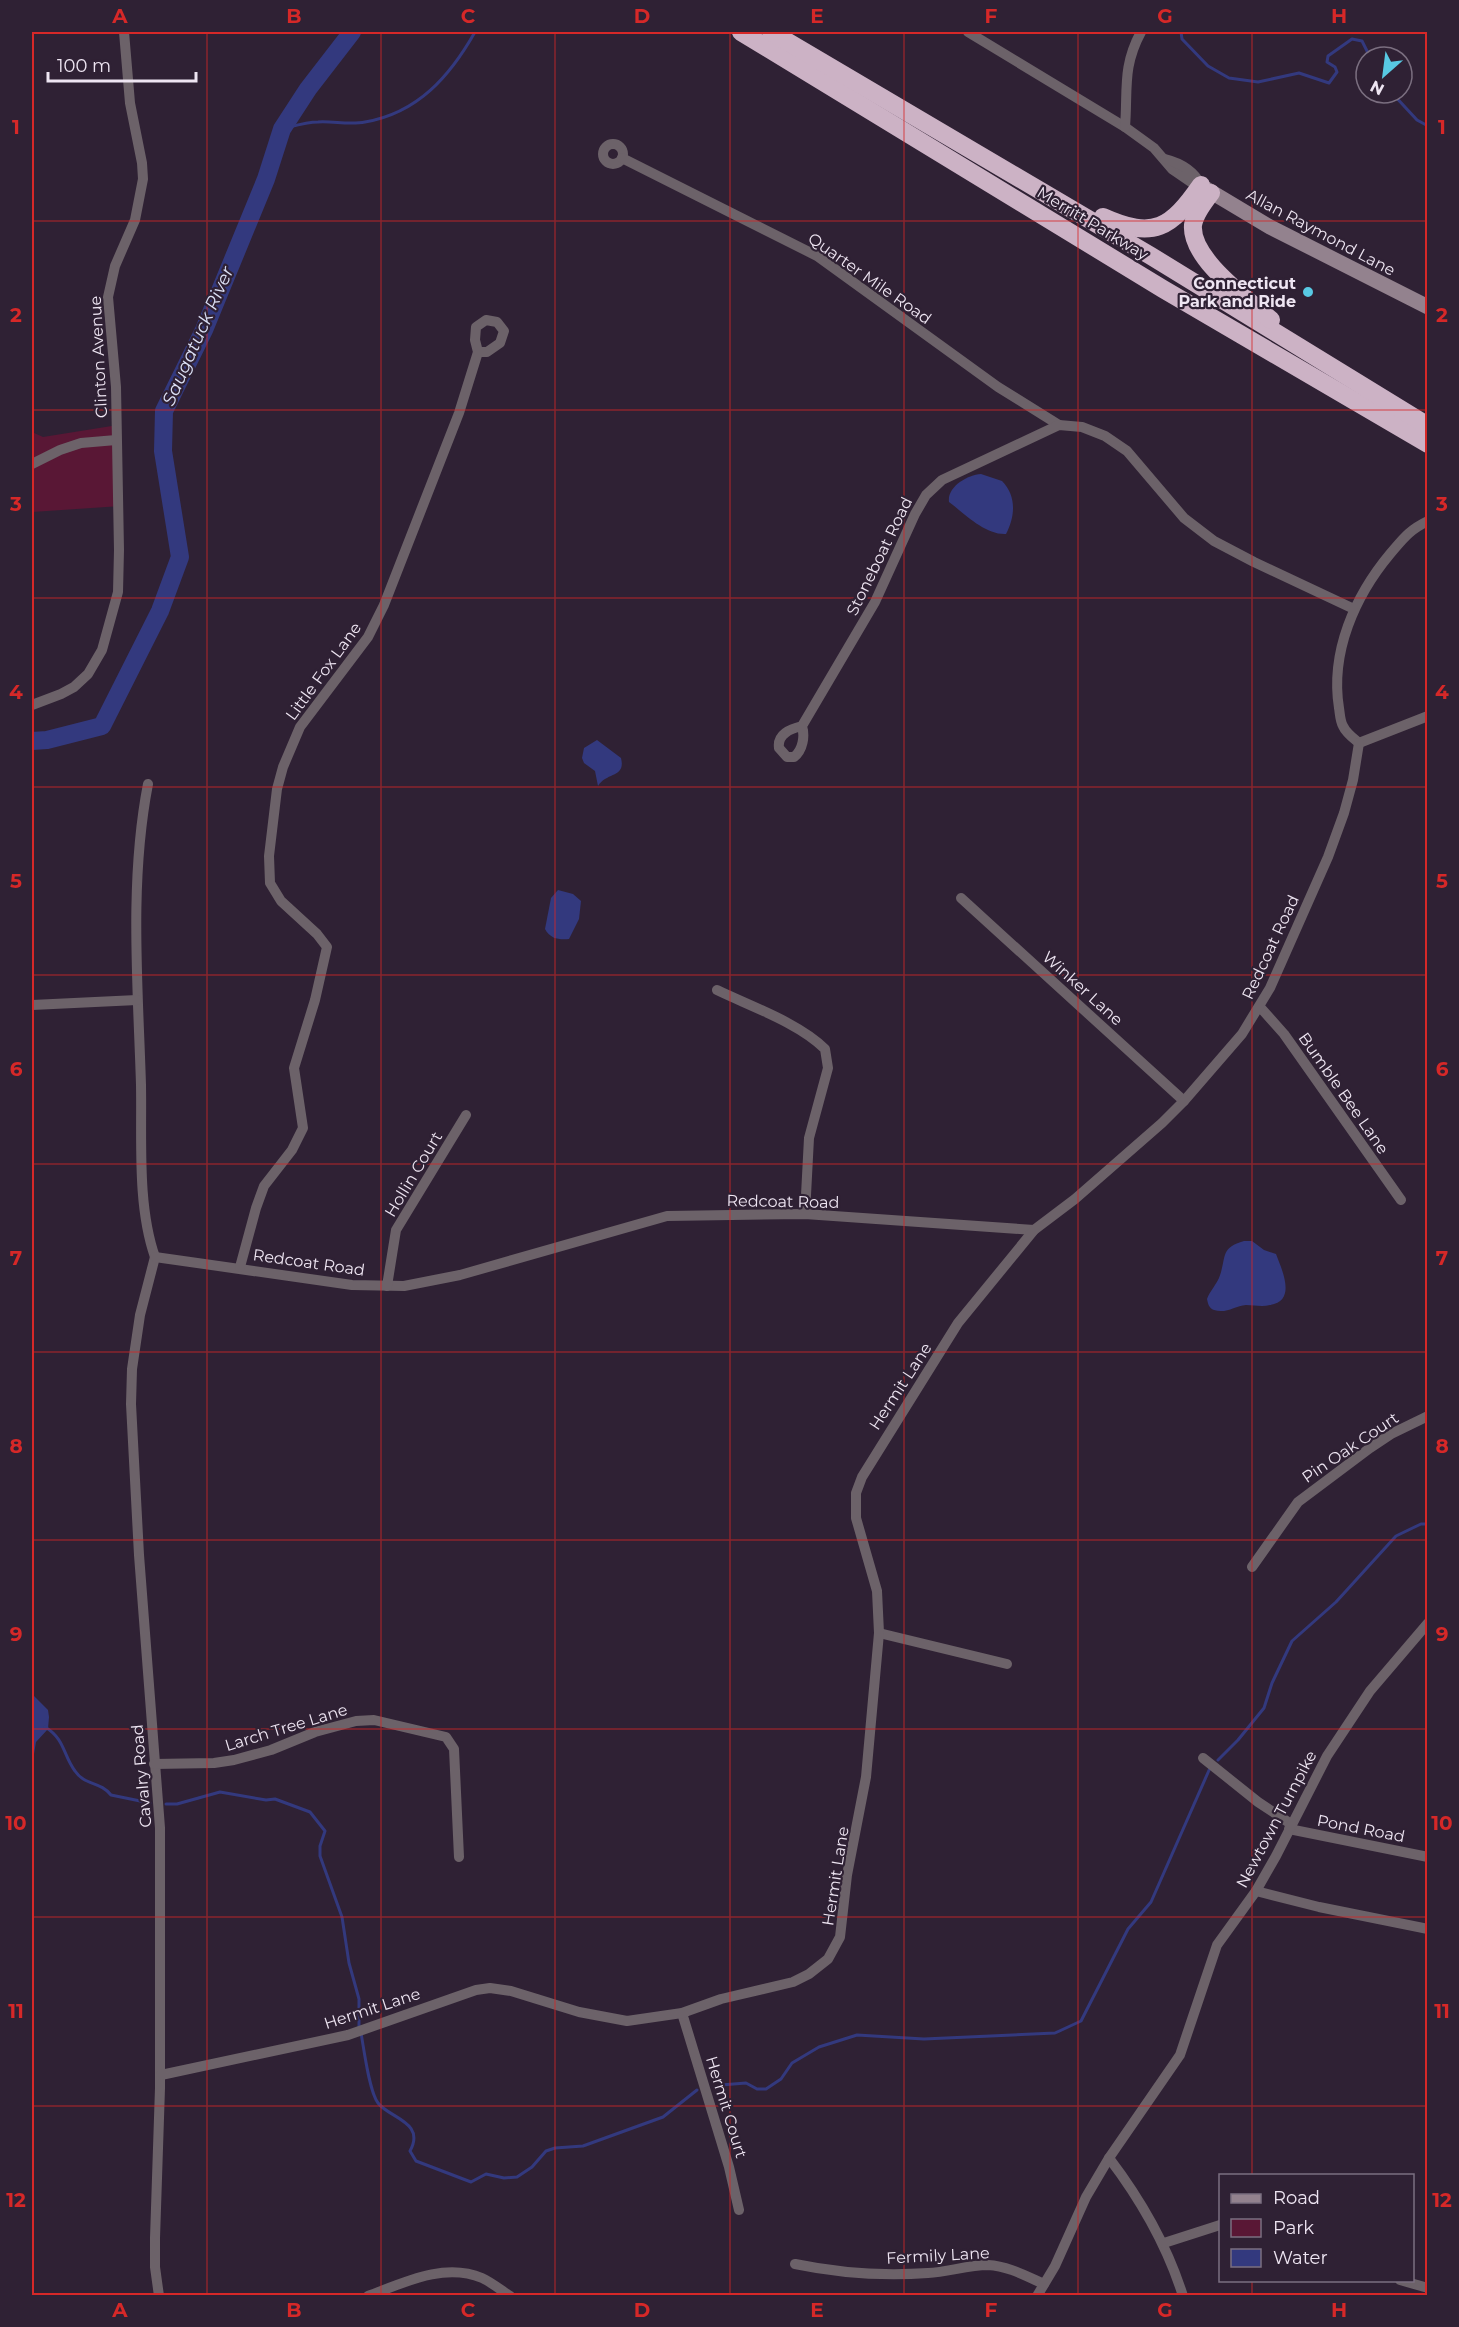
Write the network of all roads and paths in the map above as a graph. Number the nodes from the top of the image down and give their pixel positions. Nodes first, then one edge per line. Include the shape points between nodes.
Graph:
1 (124, 32) edge
2 (741, 32) edge
3 (771, 32) edge
4 (968, 32) edge
5 (1141, 32) edge
6 (935, 128) junction
7 (1125, 128) junction
8 (622, 158) dead end
9 (1206, 189) junction
10 (1428, 307) edge
11 (477, 352) dead end
12 (1347, 377) junction
13 (1059, 425) junction
14 (1428, 426) edge
15 (117, 440) junction
16 (1428, 444) edge
17 (32, 464) edge
18 (1428, 521) edge
19 (1354, 609) junction
20 (32, 705) edge
21 (1428, 716) edge
22 (802, 726) dead end
23 (1359, 743) junction
24 (148, 784) dead end
25 (961, 898) dead end
26 (717, 990) dead end
27 (137, 1000) junction
28 (32, 1005) edge
29 (1260, 1007) junction
30 (1184, 1101) junction
31 (466, 1115) dead end
32 (1401, 1200) dead end
33 (805, 1214) junction
34 (1034, 1230) junction
35 (155, 1257) junction
36 (240, 1267) junction
37 (387, 1286) junction
38 (1428, 1416) edge
39 (1252, 1567) dead end
40 (1428, 1623) edge
41 (879, 1633) junction
42 (1007, 1664) dead end
43 (1203, 1758) dead end
44 (154, 1764) junction
45 (1290, 1826) junction
46 (459, 1857) dead end
47 (1428, 1857) edge
48 (1256, 1890) junction
49 (1428, 1929) edge
50 (682, 2013) junction
51 (160, 2075) junction
52 (1109, 2158) junction
53 (739, 2210) dead end
54 (1219, 2226) edge
55 (1164, 2243) junction
56 (795, 2264) dead end
57 (1407, 2282) edge
58 (1044, 2284) junction
59 (1428, 2288) edge
60 (159, 2295) edge
61 (368, 2295) edge
62 (510, 2295) edge
63 (1037, 2295) edge
64 (1183, 2295) edge

1 - 15 street, Clinton Avenue via 130,103 143,179 135,220 114,266 109,290
2 - 16 highway, Merritt Parkway via 1153,283
3 - 6 highway, Merritt Parkway
4 - 7 street, Allan Raymond Lane
5 - 7 street via 1127,74
6 - 9 highway via 1081,207 1119,225 1141,230 1174,219
6 - 12 highway, Merritt Parkway
7 - 9 street, Allan Raymond Lane via 1172,169
8 - 13 street, Quarter Mile Road via 817,256 998,387
9 - 10 main road, Allan Raymond Lane via 1291,238
9 - 12 highway via 1193,225 1195,243 1206,261 1279,326
11 - 36 street, Little Fox Lane via 459,413 378,621 300,727 277,789 269,856 270,883 281,901 327,947 294,1068 303,1128 292,1150 264,1186
12 - 14 highway, Merritt Parkway
13 - 19 street via 1082,427 1127,451 1184,518 1214,541
13 - 22 street, Stoneboat Road via 942,480 926,495 875,602
15 - 17 street via 81,443
15 - 20 street, Clinton Avenue via 118,592 102,650 88,674 74,687
18 - 19 street via 1410,530
19 - 23 street via 1344,639 1337,687 1342,726
21 - 23 street
23 - 29 street, Redcoat Road via 1353,780 1328,857
24 - 27 street via 138,851
25 - 30 street, Winker Lane
26 - 33 street via 810,1036 825,1049 828,1068 809,1138
27 - 28 street
27 - 35 street via 142,1167 147,1235
29 - 30 street, Redcoat Road via 1224,1058
29 - 32 street, Bumble Bee Lane via 1284,1034
30 - 34 street, Redcoat Road via 1075,1199
31 - 37 street, Hollin Court via 396,1230
33 - 34 street, Redcoat Road
33 - 37 street, Redcoat Road via 667,1216 460,1275
34 - 41 street, Hermit Lane via 958,1323 856,1492 860,1538 877,1591
35 - 36 street, Redcoat Road
35 - 44 street, Cavalry Road via 140,1315 131,1404
36 - 37 street, Redcoat Road via 352,1285
38 - 39 street, Pin Oak Court via 1391,1434 1298,1502
40 - 45 street, Newtown Turnpike via 1370,1691 1327,1756
41 - 42 street
41 - 50 street, Hermit Lane via 866,1777 847,1875 840,1937 835,1947 820,1966 793,1982
43 - 45 street
44 - 46 street, Larch Tree Lane via 234,1760 356,1721 374,1720 446,1737 454,1749
44 - 51 street, Cavalry Road via 160,1828
45 - 47 street, Pond Road
45 - 48 street, Newtown Turnpike
48 - 49 street
48 - 52 street, Newtown Turnpike via 1217,1945 1180,2055
50 - 51 street, Hermit Lane via 617,2020 490,1988 348,2035
50 - 53 street, Hermit Court
51 - 60 street, Cavalry Road via 155,2238
52 - 55 street
52 - 58 street, Newtown Turnpike
54 - 55 street
55 - 64 street
56 - 58 street, Fermily Lane via 905,2274 986,2265 1004,2267
57 - 59 street
58 - 63 street, Newtown Turnpike
61 - 62 street via 452,2271 481,2278

